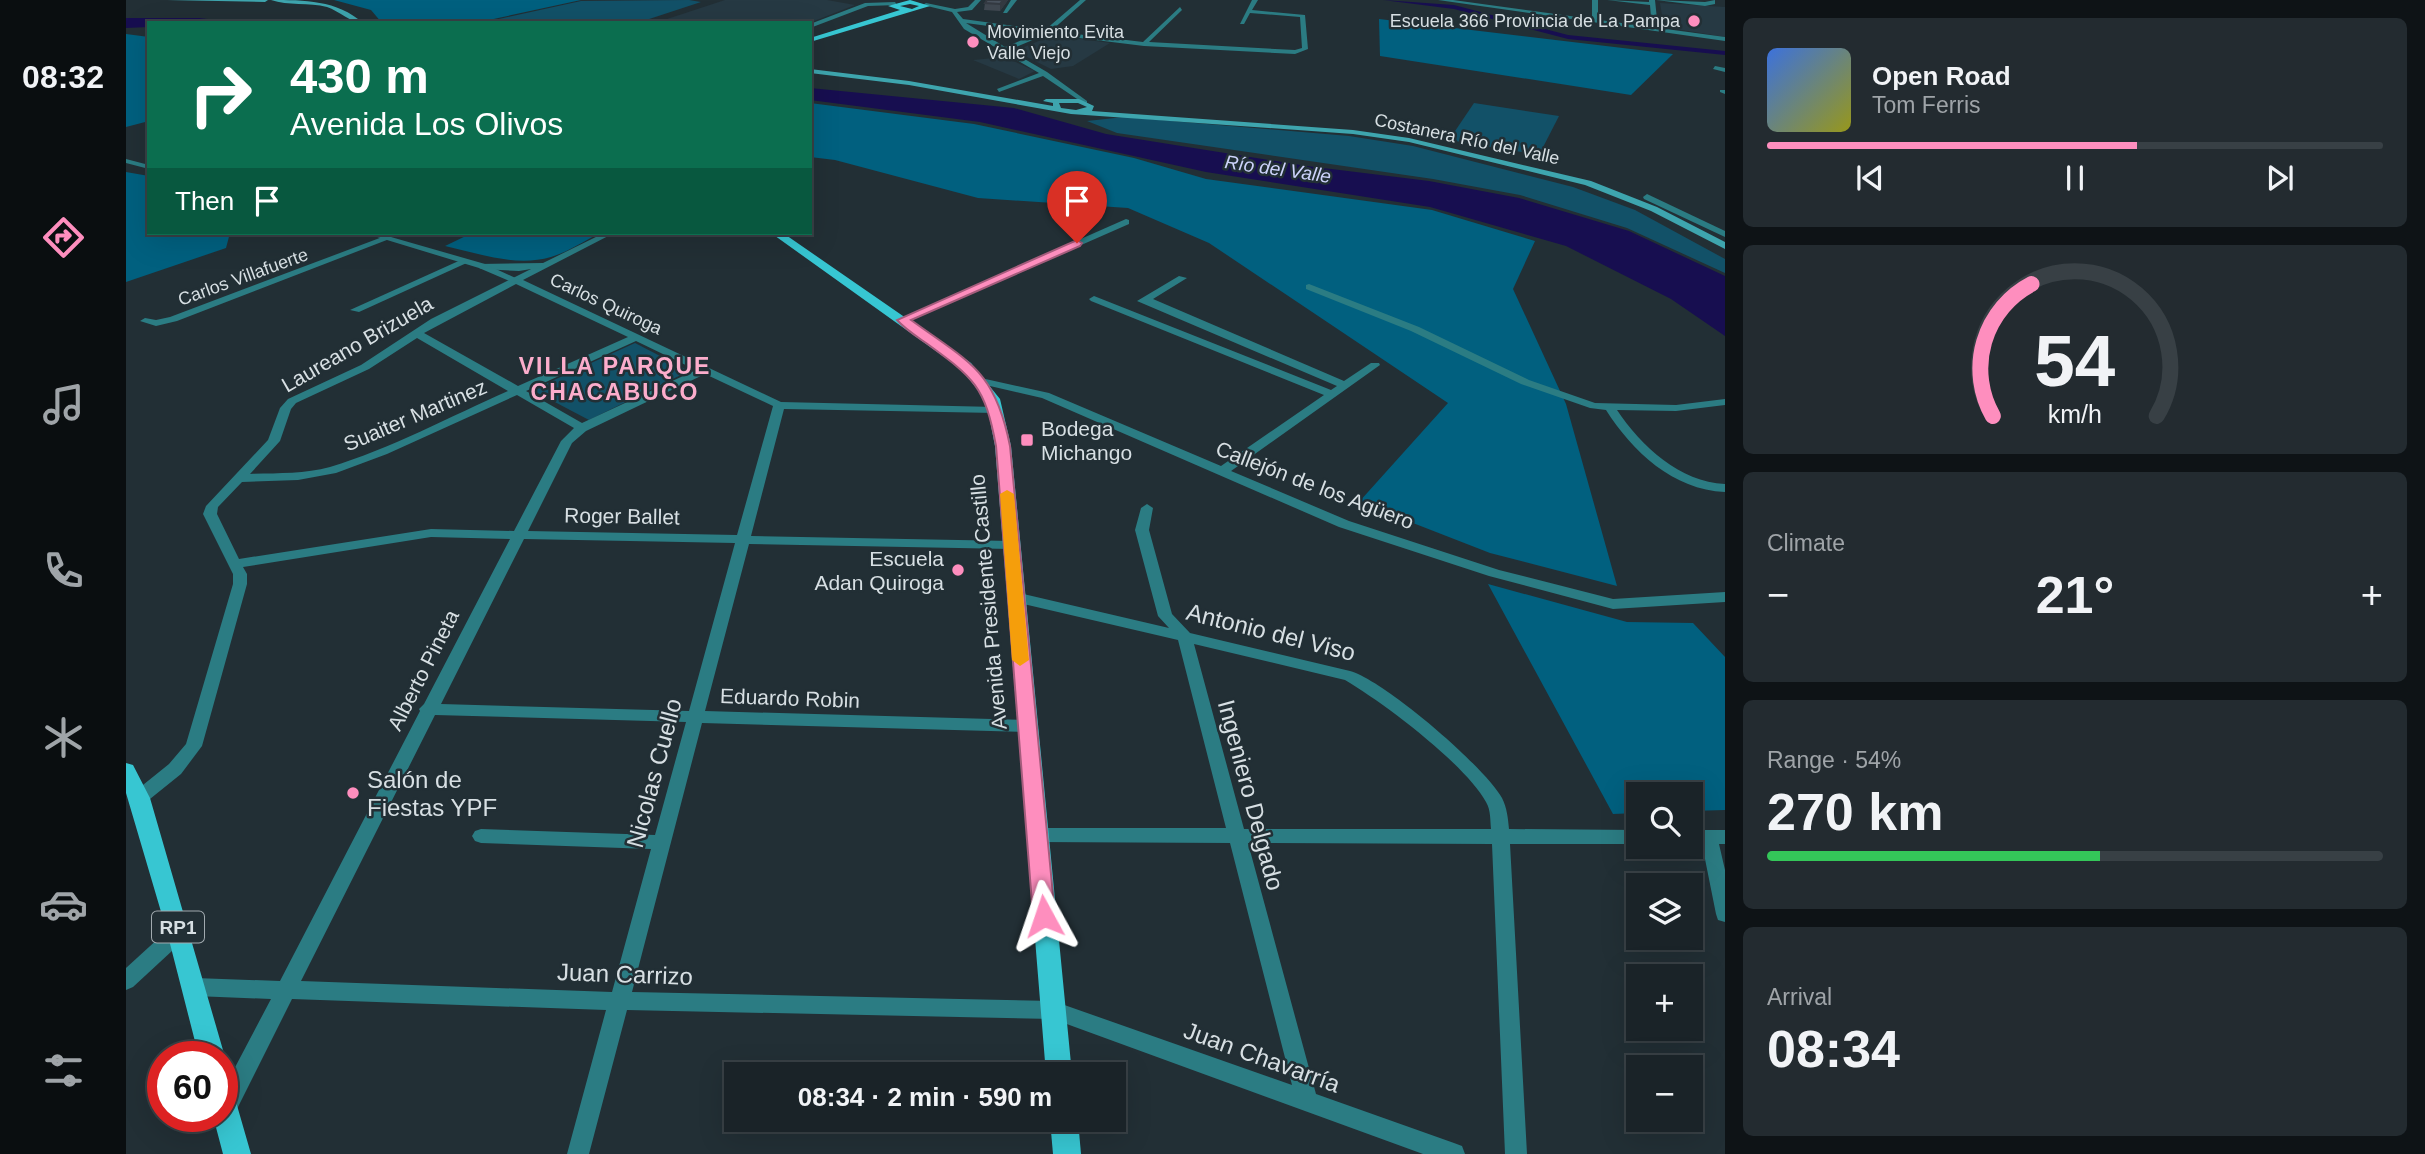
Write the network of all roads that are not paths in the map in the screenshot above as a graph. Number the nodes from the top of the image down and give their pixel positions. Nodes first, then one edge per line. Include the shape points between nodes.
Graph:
1 (170, 0) edge
2 (265, 0) edge
3 (274, 0) edge
4 (978, 0) edge
5 (1014, 0) edge
6 (1083, 0) edge
7 (1255, 0) edge
8 (1441, 0) edge
9 (1595, 0) edge
10 (1610, 0) edge
11 (1712, 0) edge
12 (1655, 1) edge
13 (860, 2) edge
14 (922, 3) edge
15 (893, 6) junction
16 (1180, 9) dead end
17 (905, 11) junction
18 (953, 12) junction
19 (1005, 12) dead end
20 (1251, 12) junction
21 (1595, 19) junction
22 (358, 21) edge
23 (961, 22) junction
24 (1242, 23) dead end
25 (812, 25) edge
26 (1655, 29) junction
27 (1046, 32) junction
28 (812, 37) edge
29 (812, 37) edge
30 (1725, 39) edge
31 (1144, 44) junction
32 (1004, 50) junction
33 (1715, 68) dead end
34 (1725, 70) edge
35 (812, 71) edge
36 (1045, 73) junction
37 (999, 90) dead end
38 (1066, 90) junction
39 (1087, 103) junction
40 (1061, 104) junction
41 (1082, 112) junction
42 (1147, 114) junction
43 (126, 161) edge
44 (147, 166) edge
45 (1647, 197) dead end
46 (1126, 222) dead end
47 (1725, 234) edge
48 (376, 235) edge
49 (606, 235) edge
50 (779, 235) edge
51 (388, 238) junction
52 (1725, 246) edge
53 (466, 261) junction
54 (554, 262) junction
55 (482, 265) junction
56 (1182, 278) dead end
57 (517, 281) junction
58 (1310, 287) dead end
59 (1094, 299) dead end
60 (1145, 299) junction
61 (355, 310) dead end
62 (1126, 312) junction
63 (902, 320) junction
64 (145, 321) dead end
65 (416, 333) junction
66 (637, 337) junction
67 (1376, 365) dead end
68 (704, 370) junction
69 (981, 381) junction
70 (1345, 386) junction
71 (520, 391) junction
72 (1333, 395) junction
73 (1725, 402) edge
74 (779, 405) junction
75 (1611, 409) junction
76 (996, 410) junction
77 (582, 428) junction
78 (1221, 472) junction
79 (237, 478) junction
80 (1725, 488) edge
81 (1147, 508) dead end
82 (518, 535) junction
83 (742, 539) junction
84 (1011, 545) junction
85 (234, 564) junction
86 (1015, 597) junction
87 (1725, 597) edge
88 (1184, 635) junction
89 (427, 709) junction
90 (695, 717) junction
91 (1026, 726) junction
92 (126, 771) edge
93 (139, 798) junction
94 (1237, 834) junction
95 (1036, 835) junction
96 (481, 836) dead end
97 (1501, 837) junction
98 (1626, 837) edge
99 (1708, 837) edge
100 (660, 842) junction
101 (1725, 914) edge
102 (179, 932) junction
103 (126, 981) edge
104 (195, 987) junction
105 (286, 988) junction
106 (618, 1001) junction
107 (1053, 1010) junction
108 (208, 1041) edge
109 (1058, 1062) edge
110 (238, 1077) edge
111 (1307, 1101) junction
112 (231, 1132) edge
113 (1064, 1132) edge
114 (237, 1154) edge
115 (578, 1154) edge
116 (1067, 1154) edge
117 (1454, 1154) edge
118 (1516, 1154) edge

1 - 2 main road
3 - 22 main road via 331,6
4 - 18 street via 970,9
5 - 19 street
6 - 27 street
7 - 20 street
8 - 21 street
9 - 21 street
10 - 12 street
11 - 12 street via 1712,4
12 - 26 street
13 - 15 street
13 - 25 street
14 - 15 main road
14 - 17 main road
14 - 18 street
15 - 17 main road
15 - 28 main road
16 - 31 street
17 - 29 main road
18 - 23 street
20 - 24 street
20 - 31 street via 1304,17 1303,51
21 - 26 street
23 - 27 street
23 - 32 street
26 - 30 street
27 - 31 street
27 - 32 street
32 - 36 street
33 - 34 street
35 - 40 main road
36 - 37 street
36 - 38 street
38 - 39 street
38 - 40 street
39 - 40 main road, Costanera Río del Valle
39 - 41 main road via 1091,109
39 - 42 main road, Costanera Río del Valle
40 - 41 main road, Costanera Río del Valle
41 - 42 main road, Costanera Río del Valle
42 - 52 main road, Costanera Río del Valle via 1420,142 1605,189
43 - 44 street
45 - 47 street
46 - 63 street
48 - 51 street, Carlos Quiroga
49 - 54 street, Laureano Brizuela
50 - 63 main road, Avenida Presidente Castillo
51 - 53 street, Carlos Quiroga
51 - 64 street, Carlos Villafuerte via 173,319
53 - 55 street, Carlos Quiroga
53 - 61 street
54 - 55 street, Laureano Brizuela via 519,268
54 - 57 street, Laureano Brizuela
55 - 57 street, Carlos Quiroga
56 - 60 street
57 - 65 street, Laureano Brizuela
57 - 66 street, Carlos Quiroga
58 - 75 street via 1405,324 1525,382
59 - 62 street
60 - 62 street
60 - 70 street
62 - 72 street
63 - 69 main road, Avenida Presidente Castillo
65 - 71 street
65 - 79 street, Laureano Brizuela via 365,367 292,401 274,441
66 - 68 street, Carlos Quiroga
66 - 71 street, Suaiter Martinez
67 - 70 street
68 - 74 street, Carlos Quiroga
68 - 77 street
69 - 76 main road, Avenida Presidente Castillo
69 - 78 street, Callejón de los Agüero via 1038,392
70 - 72 street
71 - 77 street
71 - 79 street, Suaiter Martinez via 332,470
72 - 78 street
73 - 75 street
74 - 76 street, Carlos Quiroga
74 - 83 street, Nicolas Cuello
75 - 80 street via 1642,449 1699,486
76 - 84 main road, Avenida Presidente Castillo
77 - 82 street, Alberto Pineta via 567,440
78 - 87 street, Callejón de los Agüero via 1344,524 1494,573 1597,600 1629,604
79 - 85 street, Laureano Brizuela via 219,496 210,514
81 - 88 street, Ingeniero Delgado via 1142,530 1165,616
82 - 83 street, Roger Ballet
82 - 85 street, Roger Ballet via 431,533
82 - 89 street, Alberto Pineta
83 - 84 street, Roger Ballet
83 - 90 street, Nicolas Cuello
84 - 86 main road, Avenida Presidente Castillo
85 - 93 street, Laureano Brizuela via 240,584 194,746 175,769
86 - 88 street, Antonio del Viso
86 - 91 main road, Avenida Presidente Castillo
88 - 94 street, Ingeniero Delgado
88 - 97 street, Antonio del Viso via 1350,676 1374,688 1483,783 1496,803
89 - 90 street, Eduardo Robin
89 - 105 street, Alberto Pineta
90 - 91 street, Eduardo Robin
90 - 100 street, Nicolas Cuello
91 - 95 main road, Avenida Presidente Castillo
92 - 93 main road, RP1
93 - 102 main road, RP1
94 - 95 street
94 - 97 street
94 - 111 street, Ingeniero Delgado
95 - 107 main road, Avenida Presidente Castillo
96 - 100 street
97 - 98 street
97 - 118 street, Antonio del Viso
99 - 101 street
100 - 106 street, Nicolas Cuello
102 - 103 street
102 - 104 main road, RP1
104 - 105 street, Juan Carrizo
104 - 108 main road, RP1
105 - 106 street, Juan Carrizo
105 - 110 street, Alberto Pineta
106 - 107 street, Juan Carrizo
106 - 115 street, Nicolas Cuello
107 - 109 main road, Avenida Presidente Castillo
107 - 111 street, Juan Chavarría
111 - 117 street, Juan Chavarría
112 - 114 main road
113 - 116 main road

